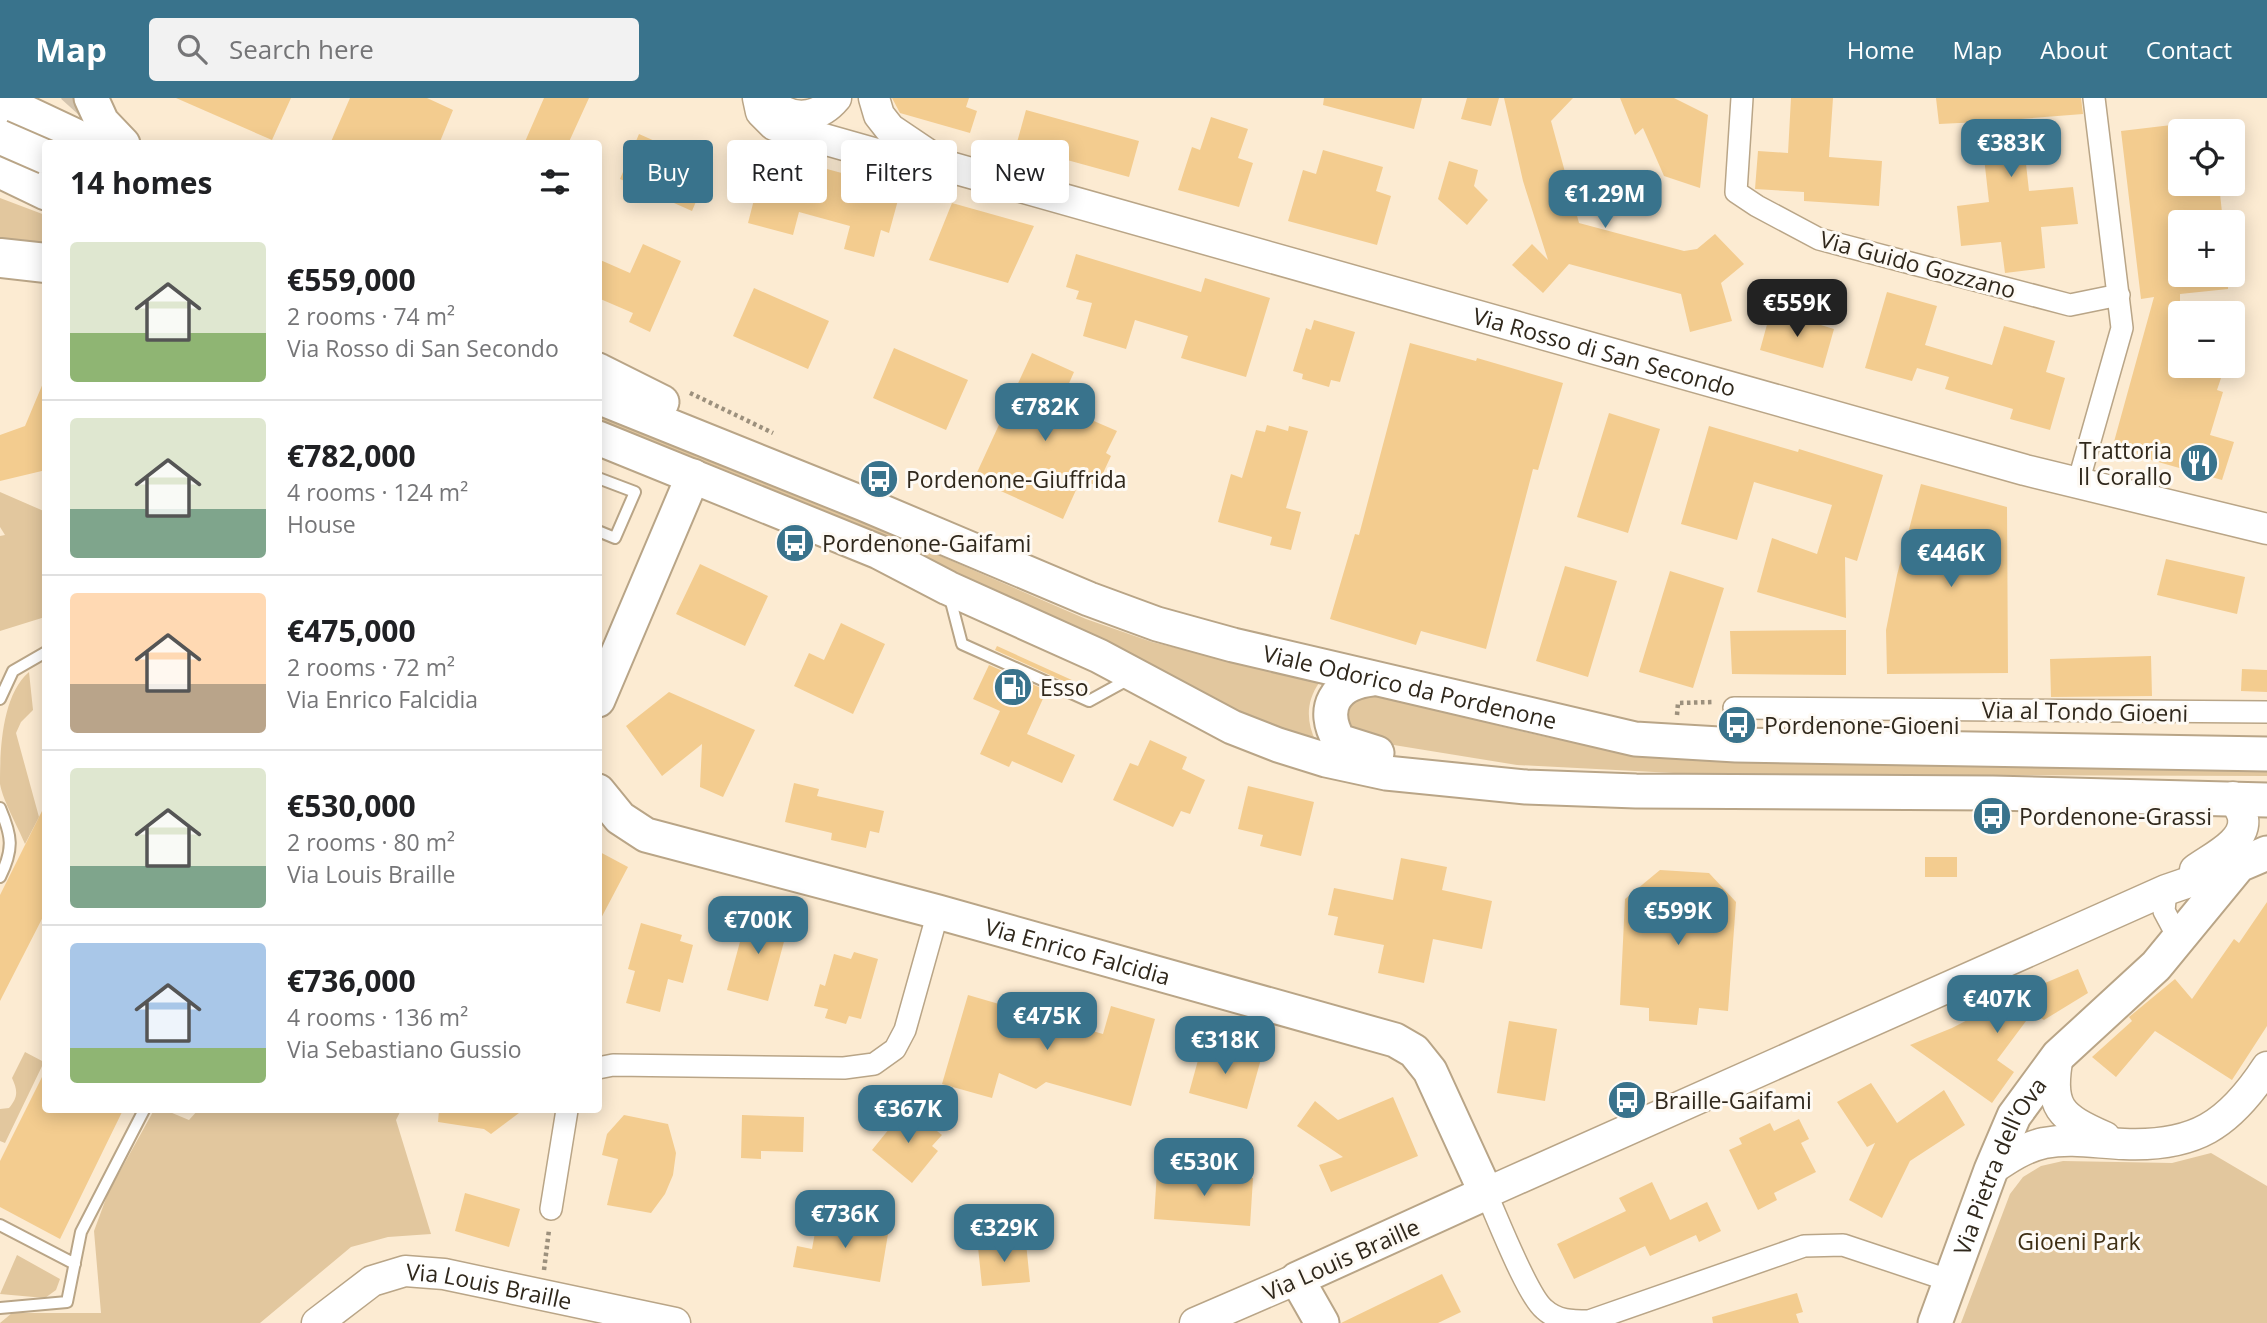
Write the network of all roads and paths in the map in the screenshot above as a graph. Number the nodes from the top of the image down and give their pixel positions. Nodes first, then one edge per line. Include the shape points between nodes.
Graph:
1 (91, 98) edge
2 (836, 98) edge
3 (874, 98) edge
4 (1741, 98) edge
5 (2094, 98) edge
6 (0, 103) edge
7 (762, 103) edge
8 (0, 137) edge
9 (79, 140) edge
10 (119, 140) edge
11 (906, 140) edge
12 (841, 144) edge
13 (42, 155) edge
14 (957, 169) edge
15 (0, 171) edge
16 (0, 179) edge
17 (42, 192) edge
18 (42, 193) edge
19 (0, 258) edge
20 (42, 263) edge
21 (2119, 295) junction
22 (602, 372) edge
23 (682, 389) dead end
24 (602, 399) edge
25 (778, 435) dead end
26 (602, 440) edge
27 (693, 476) junction
28 (602, 481) edge
29 (2078, 483) junction
30 (864, 504) junction
31 (2267, 529) edge
32 (602, 533) edge
33 (947, 588) junction
34 (42, 654) edge
35 (1134, 676) junction
36 (1372, 678) junction
37 (602, 690) edge
38 (0, 699) edge
39 (1734, 708) joint
40 (2267, 712) edge
41 (1677, 722) dead end
42 (2267, 754) edge
43 (1526, 787) junction
44 (602, 796) edge
45 (2233, 797) junction
46 (2267, 800) edge
47 (0, 808) edge
48 (2253, 859) edge
49 (0, 877) edge
50 (2165, 890) junction
51 (938, 912) junction
52 (2179, 939) junction
53 (2058, 1056) junction
54 (2267, 1067) edge
55 (602, 1068) edge
56 (142, 1113) edge
57 (567, 1113) edge
58 (2121, 1144) junction
59 (1991, 1170) junction
60 (1486, 1193) junction
61 (551, 1209) joint
62 (0, 1225) edge
63 (75, 1264) junction
64 (1297, 1279) junction
65 (1951, 1281) junction
66 (540, 1295) junction
67 (0, 1308) edge
68 (317, 1323) edge
69 (674, 1323) edge
70 (1195, 1323) edge
71 (1322, 1323) edge
72 (1935, 1323) edge

1 - 10 main road via 102,122
2 - 7 main road via 827,110 813,115 797,116
3 - 11 main road via 878,115
4 - 21 street, Via Guido Gozzano via 1736,192 1819,239 2070,305
5 - 21 street
6 - 9 highway
7 - 12 main road via 774,125
8 - 13 main road, bridge
14 - 29 main road, Via Rosso di San Secondo
15 - 17 main road
16 - 18 main road
19 - 20 highway
21 - 29 street via 2122,328
22 - 30 main road
23 - 25 path
24 - 30 main road, Viale Odorico da Pordenone
26 - 27 main road
27 - 33 main road via 879,552
27 - 37 main road
28 - 32 lane via 635,492 615,538
29 - 31 main road, Via Rosso di San Secondo
30 - 36 main road, Viale Odorico da Pordenone via 1157,624
33 - 35 main road
33 - 35 lane via 962,644 1089,701
34 - 38 lane via 13,671
35 - 43 main road via 1232,727 1326,760 1386,773
36 - 42 main road, Viale Odorico da Pordenone via 1635,738 1736,745
36 - 43 main road via 1358,680 1333,700 1329,713 1339,741
39 - 40 street, Via al Tondo Gioeni
39 - 41 path via 1713,702 1678,703
43 - 45 main road
44 - 51 main road, Via Enrico Falcidia via 620,818 646,835
45 - 46 main road
45 - 50 main road via 2243,814 2238,836
47 - 49 lane via 10,831 8,860
48 - 50 main road
48 - 52 main road, Via Pietra dell'Ova
50 - 52 street via 2164,911
50 - 60 main road
51 - 55 street via 905,1030 895,1049 874,1064 844,1068
51 - 60 main road, Via Enrico Falcidia via 1395,1040 1414,1051 1430,1071
52 - 53 main road, Via Pietra dell'Ova
53 - 58 main road via 2054,1076 2057,1102 2066,1118
53 - 59 main road, Via Pietra dell'Ova via 2014,1116
54 - 58 main road via 2247,1097 2213,1126 2170,1143
56 - 63 lane via 81,1232
57 - 61 street
58 - 59 main road via 2079,1139 2041,1144
59 - 65 main road, Via Pietra dell'Ova
60 - 64 main road, Via Louis Braille
60 - 65 street via 1531,1291 1543,1309 1564,1321 1589,1321 1804,1247 1843,1245
61 - 66 path
62 - 63 lane
63 - 67 lane via 67,1302
64 - 70 main road, Via Louis Braille
64 - 71 main road
65 - 72 main road, Via Pietra dell'Ova
66 - 68 main road, Via Louis Braille via 405,1271 372,1280
66 - 69 main road, Via Louis Braille

